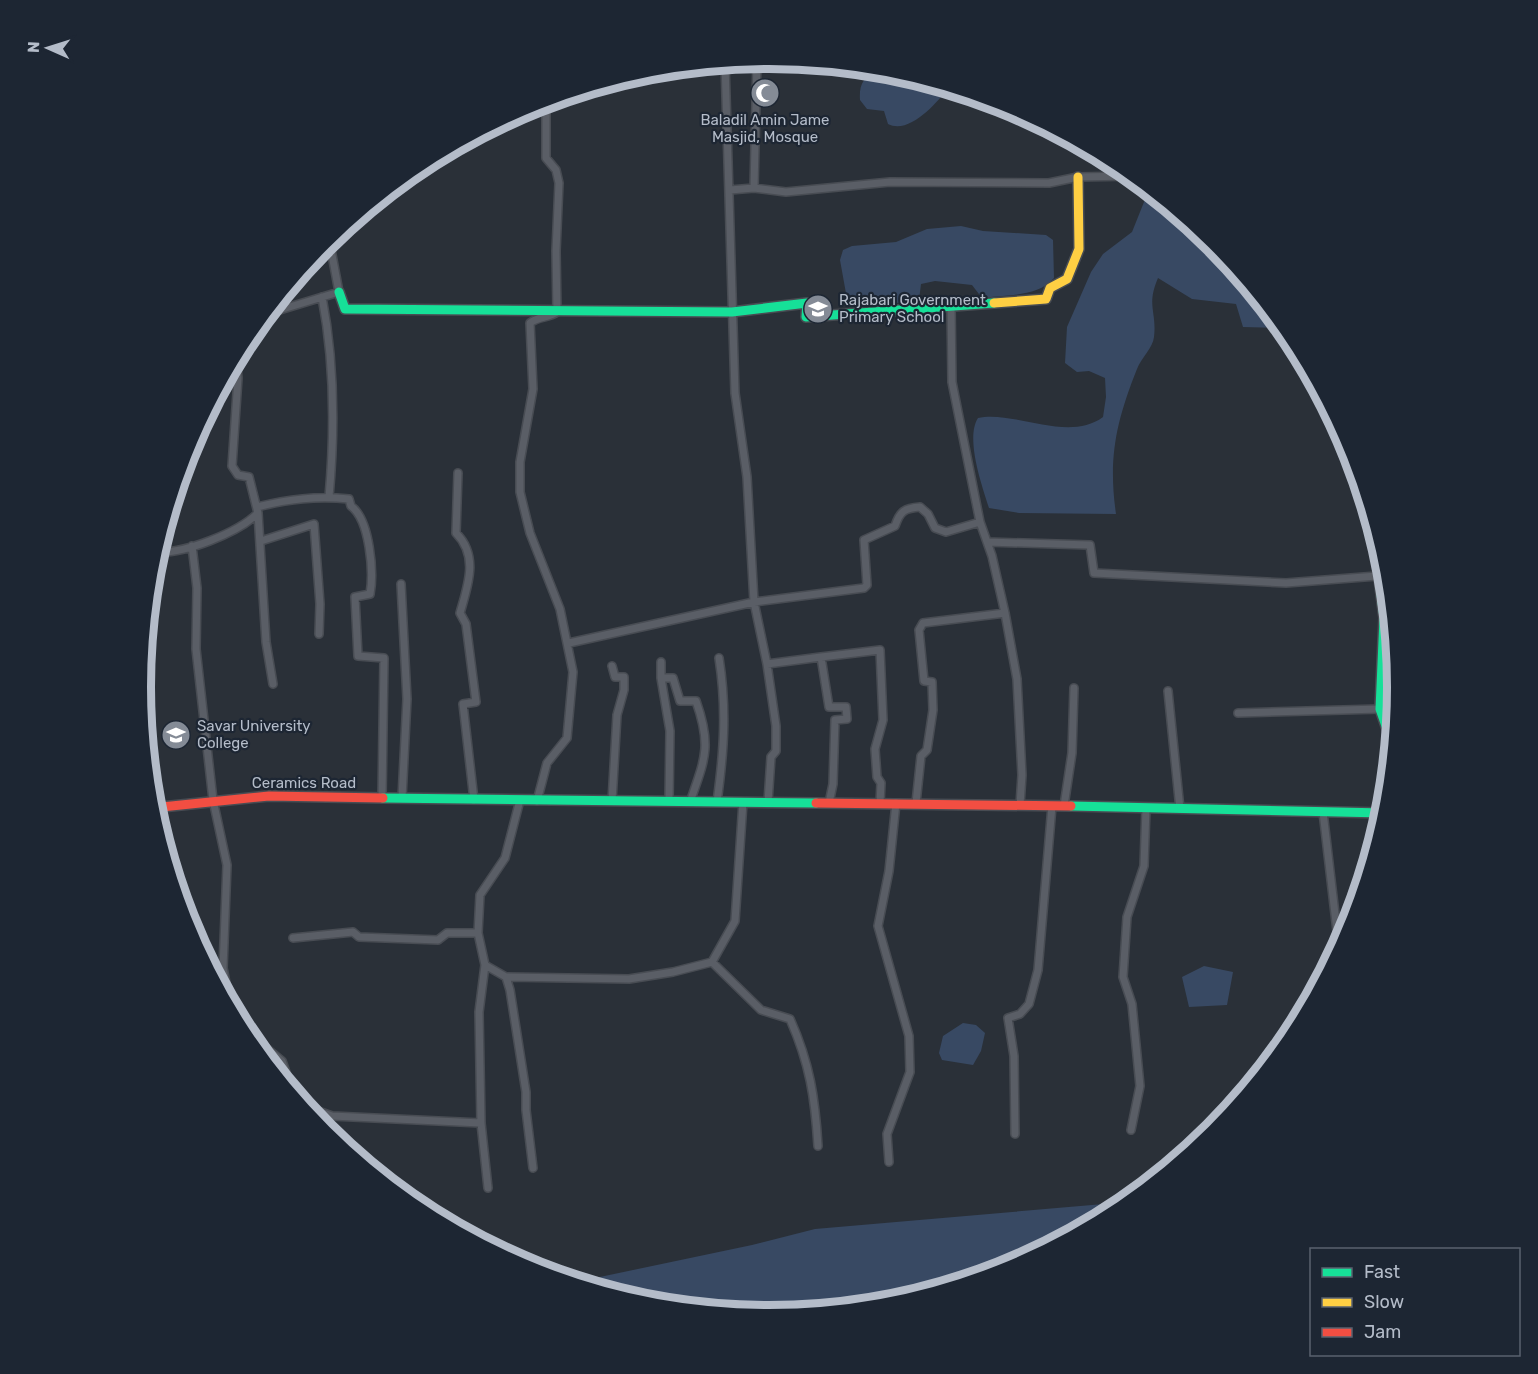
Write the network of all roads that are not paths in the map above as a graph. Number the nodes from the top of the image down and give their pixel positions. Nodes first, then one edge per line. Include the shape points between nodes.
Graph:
1 (757, 69) edge
2 (725, 70) edge
3 (546, 111) edge
4 (1117, 176) edge
5 (1078, 177) junction
6 (754, 188) junction
7 (730, 190) junction
8 (331, 251) edge
9 (339, 292) junction
10 (321, 297) junction
11 (951, 306) junction
12 (280, 310) edge
13 (557, 312) junction
14 (732, 312) junction
15 (237, 372) edge
16 (458, 473) dead end
17 (329, 497) junction
18 (258, 510) junction
19 (980, 522) junction
20 (261, 541) junction
21 (987, 542) junction
22 (192, 546) junction
23 (166, 552) edge
24 (1377, 576) edge
25 (401, 584) dead end
26 (754, 602) junction
27 (1005, 613) junction
28 (1384, 624) edge
29 (319, 634) dead end
30 (568, 643) junction
31 (821, 657) junction
32 (719, 658) dead end
33 (661, 662) dead end
34 (767, 664) junction
35 (612, 666) dead end
36 (661, 678) junction
37 (273, 684) dead end
38 (1074, 688) dead end
39 (1168, 691) dead end
40 (1380, 709) junction
41 (1238, 713) dead end
42 (1386, 726) edge
43 (382, 798) junction
44 (402, 798) junction
45 (213, 800) junction
46 (474, 800) junction
47 (520, 801) junction
48 (537, 801) junction
49 (612, 801) junction
50 (669, 801) junction
51 (690, 802) junction
52 (717, 802) junction
53 (743, 802) junction
54 (768, 802) junction
55 (829, 803) junction
56 (880, 803) junction
57 (896, 803) junction
58 (916, 803) junction
59 (1020, 805) junction
60 (1052, 806) junction
61 (1064, 806) junction
62 (163, 807) edge
63 (1146, 808) junction
64 (1180, 808) junction
65 (1323, 812) junction
66 (1374, 813) edge
67 (1336, 931) edge
68 (478, 933) junction
69 (293, 938) dead end
70 (712, 962) junction
71 (485, 965) junction
72 (506, 977) junction
73 (225, 980) edge
74 (271, 1052) edge
75 (285, 1071) edge
76 (321, 1112) edge
77 (481, 1123) junction
78 (1131, 1130) dead end
79 (1015, 1134) dead end
80 (819, 1146) dead end
81 (889, 1162) dead end
82 (533, 1168) dead end
83 (488, 1188) dead end

1 - 6 street
2 - 7 street
3 - 13 street via 546,158 556,170 559,183
4 - 5 street
5 - 6 street via 1049,183 890,182 786,192
5 - 11 street via 1079,249 1067,279 1050,288 1046,299
6 - 7 street
7 - 14 street
8 - 9 street
9 - 10 street
9 - 13 street via 345,309
10 - 12 street
10 - 17 street via 332,380
11 - 14 street via 806,317 807,303
11 - 19 street via 952,382
13 - 14 street
13 - 30 street via 530,323 533,389 520,462 520,492
14 - 26 street via 735,393 747,477
15 - 18 street via 232,466 238,475 249,477
16 - 46 street via 456,533 467,547 471,573 460,613 466,624 476,702 463,704
17 - 18 street via 302,497
17 - 43 street via 349,499 359,512 367,539 373,579 370,594 355,597 358,656 384,658
18 - 20 street
18 - 22 street via 248,524
19 - 21 street
19 - 26 street via 946,531 935,528 920,507 907,508 900,513 895,526 864,540 864,588
20 - 29 street via 314,524
20 - 37 street via 262,599
21 - 24 street via 1090,544 1094,573 1286,583
21 - 27 street
22 - 23 street
22 - 45 street via 197,588 196,648
25 - 44 street via 407,699
26 - 30 street
26 - 34 street
27 - 58 street via 923,623 919,630 924,681 932,682 933,710 927,750 921,756
27 - 59 street via 1017,679
28 - 40 street
30 - 48 street via 573,672 567,738 547,763
31 - 34 street
31 - 55 street via 830,707 846,706 847,719 835,720
31 - 56 street via 880,650 884,720 875,749
32 - 52 street via 725,741
33 - 36 street
34 - 54 street via 776,741
35 - 49 street via 615,677 624,677 624,690 618,715
36 - 50 street via 670,731
36 - 51 street via 673,678 680,701 696,701 702,720 706,755
38 - 61 street via 1072,753
39 - 64 street
40 - 41 street
40 - 42 street
43 - 44 street, Ceramics Road
43 - 45 street, Ceramics Road via 269,796
44 - 46 street, Ceramics Road
45 - 62 street, Ceramics Road
45 - 73 street via 227,865
46 - 47 street, Ceramics Road
47 - 48 street, Ceramics Road
47 - 68 street via 505,858 480,895
48 - 49 street, Ceramics Road
49 - 50 street, Ceramics Road
50 - 51 street, Ceramics Road
51 - 52 street, Ceramics Road
52 - 53 street, Ceramics Road
53 - 54 street, Ceramics Road
53 - 70 street via 735,921
54 - 55 street, Ceramics Road
55 - 56 street, Ceramics Road
56 - 57 street, Ceramics Road
57 - 58 street, Ceramics Road
57 - 81 street via 878,927 912,1054 910,1072 887,1134
58 - 59 street, Ceramics Road
59 - 60 street, Ceramics Road
60 - 61 street, Ceramics Road
60 - 79 street via 1038,970 1029,1004 1020,1014 1008,1018 1014,1056
61 - 63 street, Ceramics Road
63 - 64 street, Ceramics Road
63 - 78 street via 1144,866 1127,917 1123,977 1132,1004 1140,1086
64 - 65 street, Ceramics Road
65 - 66 street, Ceramics Road
65 - 67 street
68 - 69 street via 447,933 438,940 359,937 352,932
68 - 71 street
70 - 72 street via 629,979
70 - 80 street via 761,1010 790,1018 806,1054
71 - 72 street
71 - 77 street via 479,1012
72 - 82 street via 526,1092
74 - 75 street via 282,1061
76 - 77 street via 332,1116
77 - 83 street

